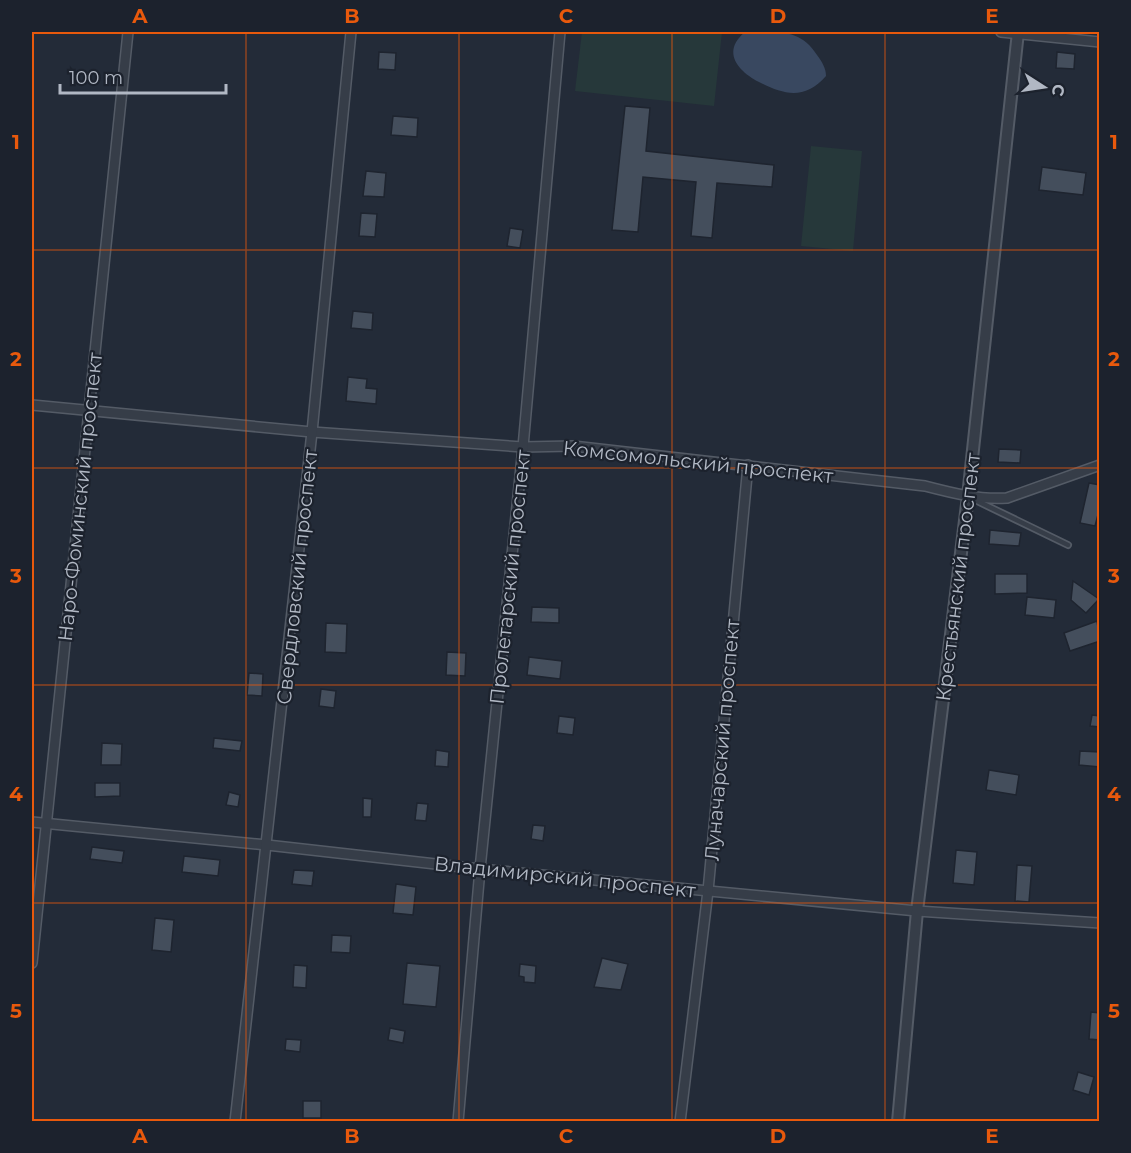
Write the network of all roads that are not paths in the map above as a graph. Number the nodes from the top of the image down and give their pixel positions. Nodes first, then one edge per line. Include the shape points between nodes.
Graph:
1 (128, 32) edge
2 (351, 32) edge
3 (560, 32) edge
4 (1001, 32) edge
5 (1018, 32) edge
6 (1100, 42) edge
7 (32, 405) edge
8 (89, 411) junction
9 (312, 432) junction
10 (523, 447) junction
11 (748, 465) junction
12 (1100, 465) edge
13 (968, 496) junction
14 (1068, 545) dead end
15 (32, 822) edge
16 (46, 823) junction
17 (267, 845) junction
18 (480, 869) junction
19 (708, 891) junction
20 (917, 911) junction
21 (1100, 923) edge
22 (32, 963) edge
23 (235, 1122) edge
24 (458, 1122) edge
25 (680, 1122) edge
26 (898, 1122) edge

1 - 8 street, Наро-Фоминский проспект
2 - 9 street, Свердловский проспект
3 - 10 street, Пролетарский проспект
4 - 5 street
5 - 6 street
5 - 13 street, Крестьянский проспект
7 - 8 street, Комсомольский проспект
8 - 9 street, Комсомольский проспект
8 - 16 street, Наро-Фоминский проспект
9 - 10 street, Комсомольский проспект
9 - 17 street, Свердловский проспект
10 - 11 street, Комсомольский проспект via 573,446
10 - 18 street, Пролетарский проспект
11 - 13 street, Комсомольский проспект via 925,486
11 - 19 street, Луначарский проспект
12 - 13 street, Комсомольский проспект via 1007,498
13 - 14 lane
13 - 20 street, Крестьянский проспект
15 - 16 street, Владимирский проспект
16 - 17 street, Владимирский проспект
16 - 22 street, Наро-Фоминский проспект
17 - 18 street, Владимирский проспект
17 - 23 street, Свердловский проспект
18 - 19 street, Владимирский проспект
18 - 24 street, Пролетарский проспект
19 - 20 street, Владимирский проспект
19 - 25 street, Луначарский проспект
20 - 21 street, Владимирский проспект
20 - 26 street, Крестьянский проспект

